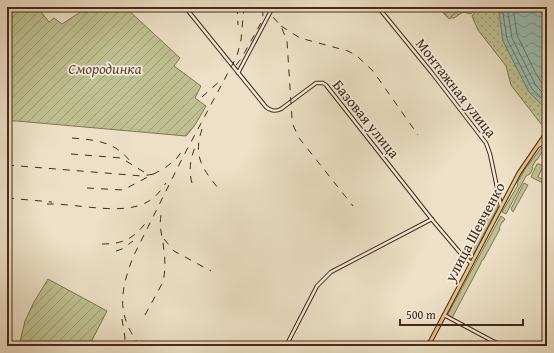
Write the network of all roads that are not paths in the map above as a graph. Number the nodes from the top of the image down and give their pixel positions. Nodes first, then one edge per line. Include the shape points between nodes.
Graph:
1 (185, 7) edge
2 (273, 7) edge
3 (378, 7) edge
4 (238, 73) junction
5 (547, 132) edge
6 (546, 138) edge
7 (497, 191) junction
8 (505, 198) junction
9 (501, 206) junction
10 (432, 219) junction
11 (471, 263) junction
12 (444, 315) junction
13 (495, 342) junction
14 (547, 344) edge
15 (286, 346) edge
16 (428, 346) edge
17 (493, 346) edge
18 (502, 346) edge
19 (531, 346) edge

1 - 4 street, Базовая улица
2 - 4 street
3 - 7 street, Монтажная улица via 486,143
4 - 10 street, Базовая улица via 266,107 275,111 316,83 326,85
5 - 6 main road, улица Шевченко
6 - 8 main road, улица Шевченко via 536,147 523,166
7 - 8 street
7 - 9 street, Монтажная улица
8 - 9 main road, улица Шевченко
9 - 11 main road, улица Шевченко
10 - 11 street, Базовая улица
10 - 15 street via 324,278 317,286
11 - 12 main road, улица Шевченко
12 - 13 street
12 - 16 main road, улица Шевченко
13 - 17 street
13 - 18 street
14 - 19 street

